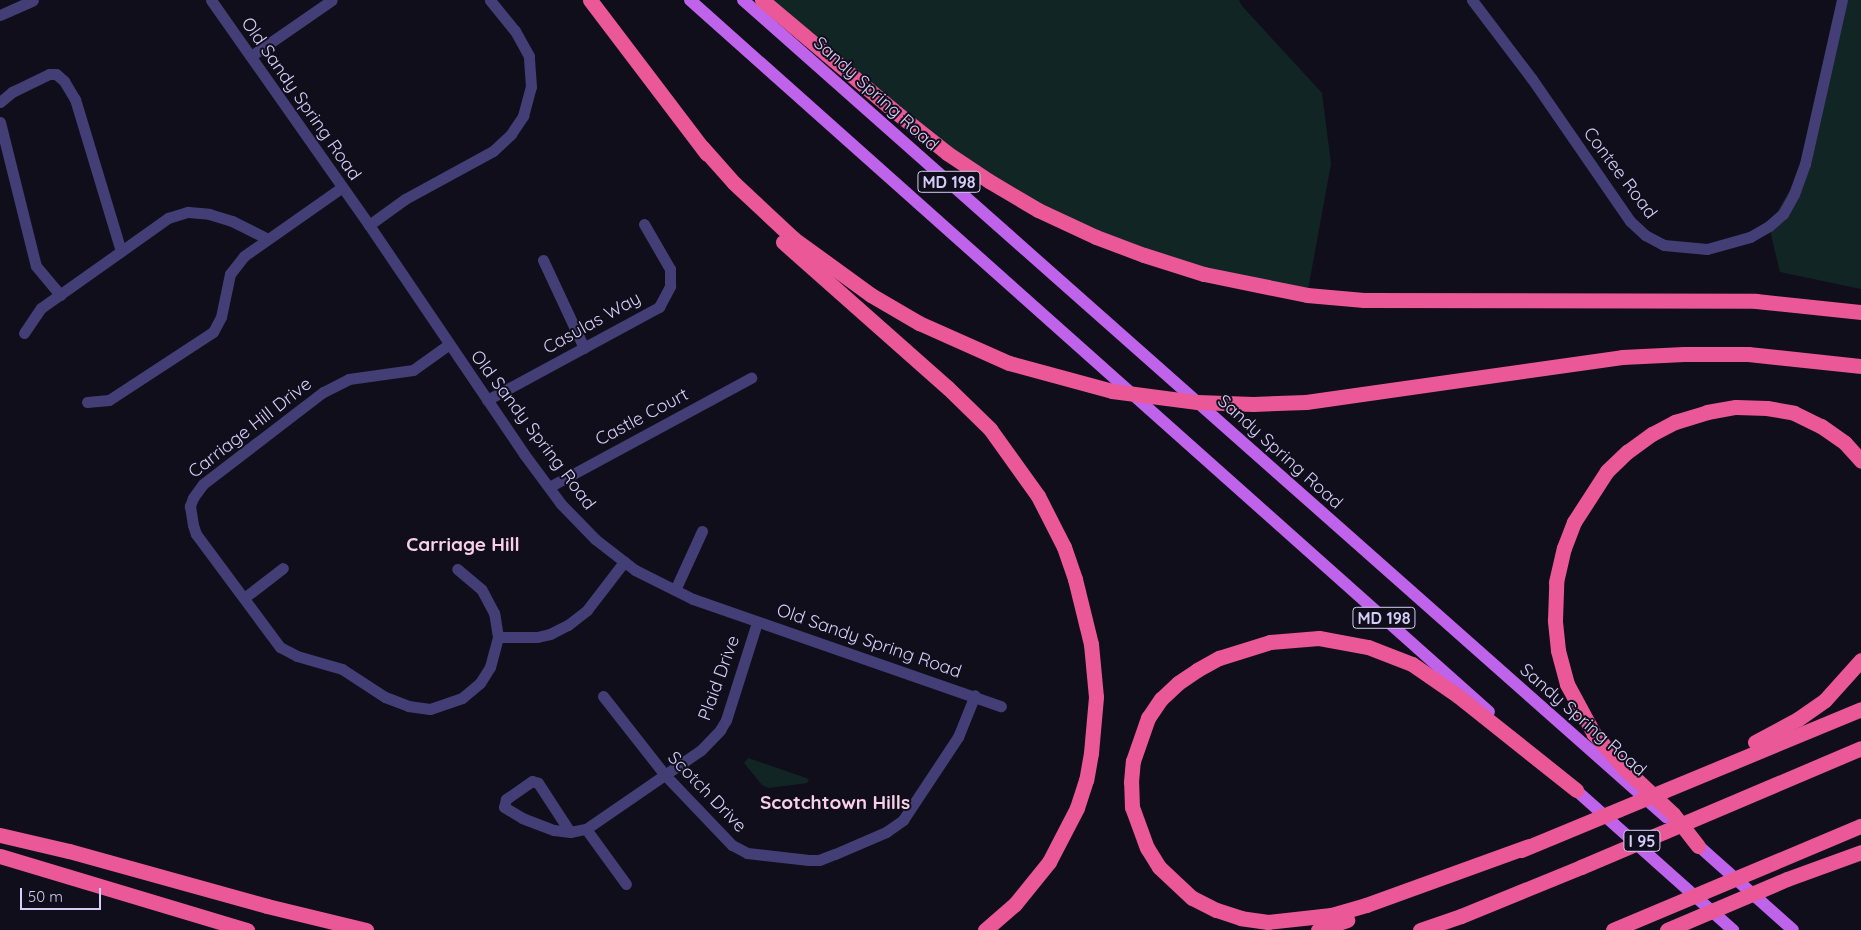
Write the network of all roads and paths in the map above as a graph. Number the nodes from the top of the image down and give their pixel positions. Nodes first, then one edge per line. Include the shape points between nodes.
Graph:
1 (33, 0) edge
2 (211, 0) edge
3 (332, 0) edge
4 (490, 0) edge
5 (590, 0) edge
6 (690, 0) edge
7 (743, 0) edge
8 (762, 0) edge
9 (1472, 0) edge
10 (1842, 0) edge
11 (0, 15) edge
12 (251, 56) junction
13 (0, 102) edge
14 (0, 122) edge
15 (702, 147) junction
16 (341, 188) junction
17 (644, 224) dead end
18 (369, 225) junction
19 (268, 239) junction
20 (121, 252) junction
21 (543, 260) dead end
22 (60, 295) junction
23 (1861, 312) edge
24 (24, 333) dead end
25 (448, 345) junction
26 (584, 348) junction
27 (1861, 366) edge
28 (751, 378) dead end
29 (487, 400) junction
30 (87, 402) dead end
31 (1861, 461) edge
32 (549, 487) junction
33 (702, 531) dead end
34 (624, 562) junction
35 (283, 568) dead end
36 (457, 569) dead end
37 (675, 590) junction
38 (244, 598) junction
39 (757, 622) junction
40 (498, 637) junction
41 (1861, 660) edge
42 (603, 696) dead end
43 (975, 696) junction
44 (1001, 706) dead end
45 (1861, 709) edge
46 (1861, 748) edge
47 (1621, 771) junction
48 (664, 775) junction
49 (1576, 790) junction
50 (1625, 804) junction
51 (1861, 826) edge
52 (586, 829) junction
53 (570, 832) junction
54 (0, 834) edge
55 (1528, 846) junction
56 (1698, 846) joint
57 (1861, 852) edge
58 (0, 856) edge
59 (626, 884) dead end
60 (1789, 926) edge
61 (247, 930) edge
62 (366, 930) edge
63 (985, 930) edge
64 (1318, 930) edge
65 (1420, 930) edge
66 (1613, 930) edge
67 (1667, 930) edge
68 (1733, 930) edge

1 - 11 street
2 - 12 street, Old Sandy Spring Road
3 - 12 street
4 - 18 street via 515,31 529,56 531,87 523,116 511,134 493,150 405,199
5 - 15 highway
6 - 49 main road, MD 198
7 - 47 main road, Sandy Spring Road / MD 198 via 1250,449
8 - 23 highway via 893,110 989,181 1038,210 1096,237 1204,274 1307,295 1364,300 1756,301
9 - 10 street, Contee Road via 1532,79 1630,221 1645,235 1664,245 1707,249 1750,236 1783,214 1805,164
12 - 16 street, Old Sandy Spring Road
13 - 20 street via 12,92 49,74 56,74 64,81 75,99
14 - 22 street via 36,266
15 - 27 highway via 734,183 794,239 870,295 919,323 1009,363 1112,391 1197,402 1306,402 1622,357 1684,354 1748,354
15 - 63 highway via 732,186 787,246 990,429 1038,496 1064,547 1084,612 1094,671 1094,728 1086,780 1077,808 1049,862 1015,904
16 - 18 street, Old Sandy Spring Road
16 - 19 street
17 - 26 street, Casulas Way via 670,269 670,286 665,299 658,307
18 - 25 street, Old Sandy Spring Road
19 - 20 street via 232,221 188,212 168,218
19 - 30 street via 244,256 230,274 221,317 213,332 109,400
20 - 22 street
21 - 26 street
22 - 24 street via 41,308
25 - 29 street, Old Sandy Spring Road
25 - 38 street, Carriage Hill Drive via 413,370 360,376 331,387 197,492 190,506 196,534
26 - 29 street, Casulas Way
28 - 32 street, Castle Court
29 - 32 street, Old Sandy Spring Road
31 - 47 highway via 1845,443 1794,413 1736,407 1707,412 1660,430 1627,452 1607,472 1579,513 1564,548 1556,582 1555,620 1558,650 1567,684 1594,734
32 - 34 street, Old Sandy Spring Road via 583,527
33 - 37 street
34 - 37 street, Old Sandy Spring Road
34 - 40 street via 587,610 568,625 537,638
35 - 38 street
36 - 40 street via 486,594 494,613
37 - 39 street, Old Sandy Spring Road
38 - 40 street, Carriage Hill Drive via 274,640 288,652 342,669 385,696 419,709 441,707 474,690 490,667
39 - 43 street, Old Sandy Spring Road
39 - 48 street, Plaid Drive via 730,710 720,730 701,750
41 - 50 highway via 1825,700 1798,719
42 - 48 street, Scotch Drive
43 - 44 street, Old Sandy Spring Road
43 - 48 street, Scotch Drive via 958,738 909,814 886,832 819,860 743,851 732,844
45 - 50 highway
46 - 65 highway, I 95 via 1581,867
47 - 56 highway via 1673,814
48 - 52 street, Plaid Drive
49 - 55 highway via 1412,664 1368,647 1319,638 1270,642 1219,658 1197,670 1161,699 1148,718 1133,760 1132,807 1147,848 1159,867 1192,898 1240,918 1268,922 1330,916
49 - 68 main road, MD 198
50 - 55 highway
51 - 66 highway
52 - 53 street
52 - 59 street
53 - 53 street via 554,830 515,815 504,807 506,799 532,781 538,783
54 - 62 highway
55 - 64 highway via 1444,884
56 - 60 main road
57 - 67 highway via 1787,879
58 - 61 highway

